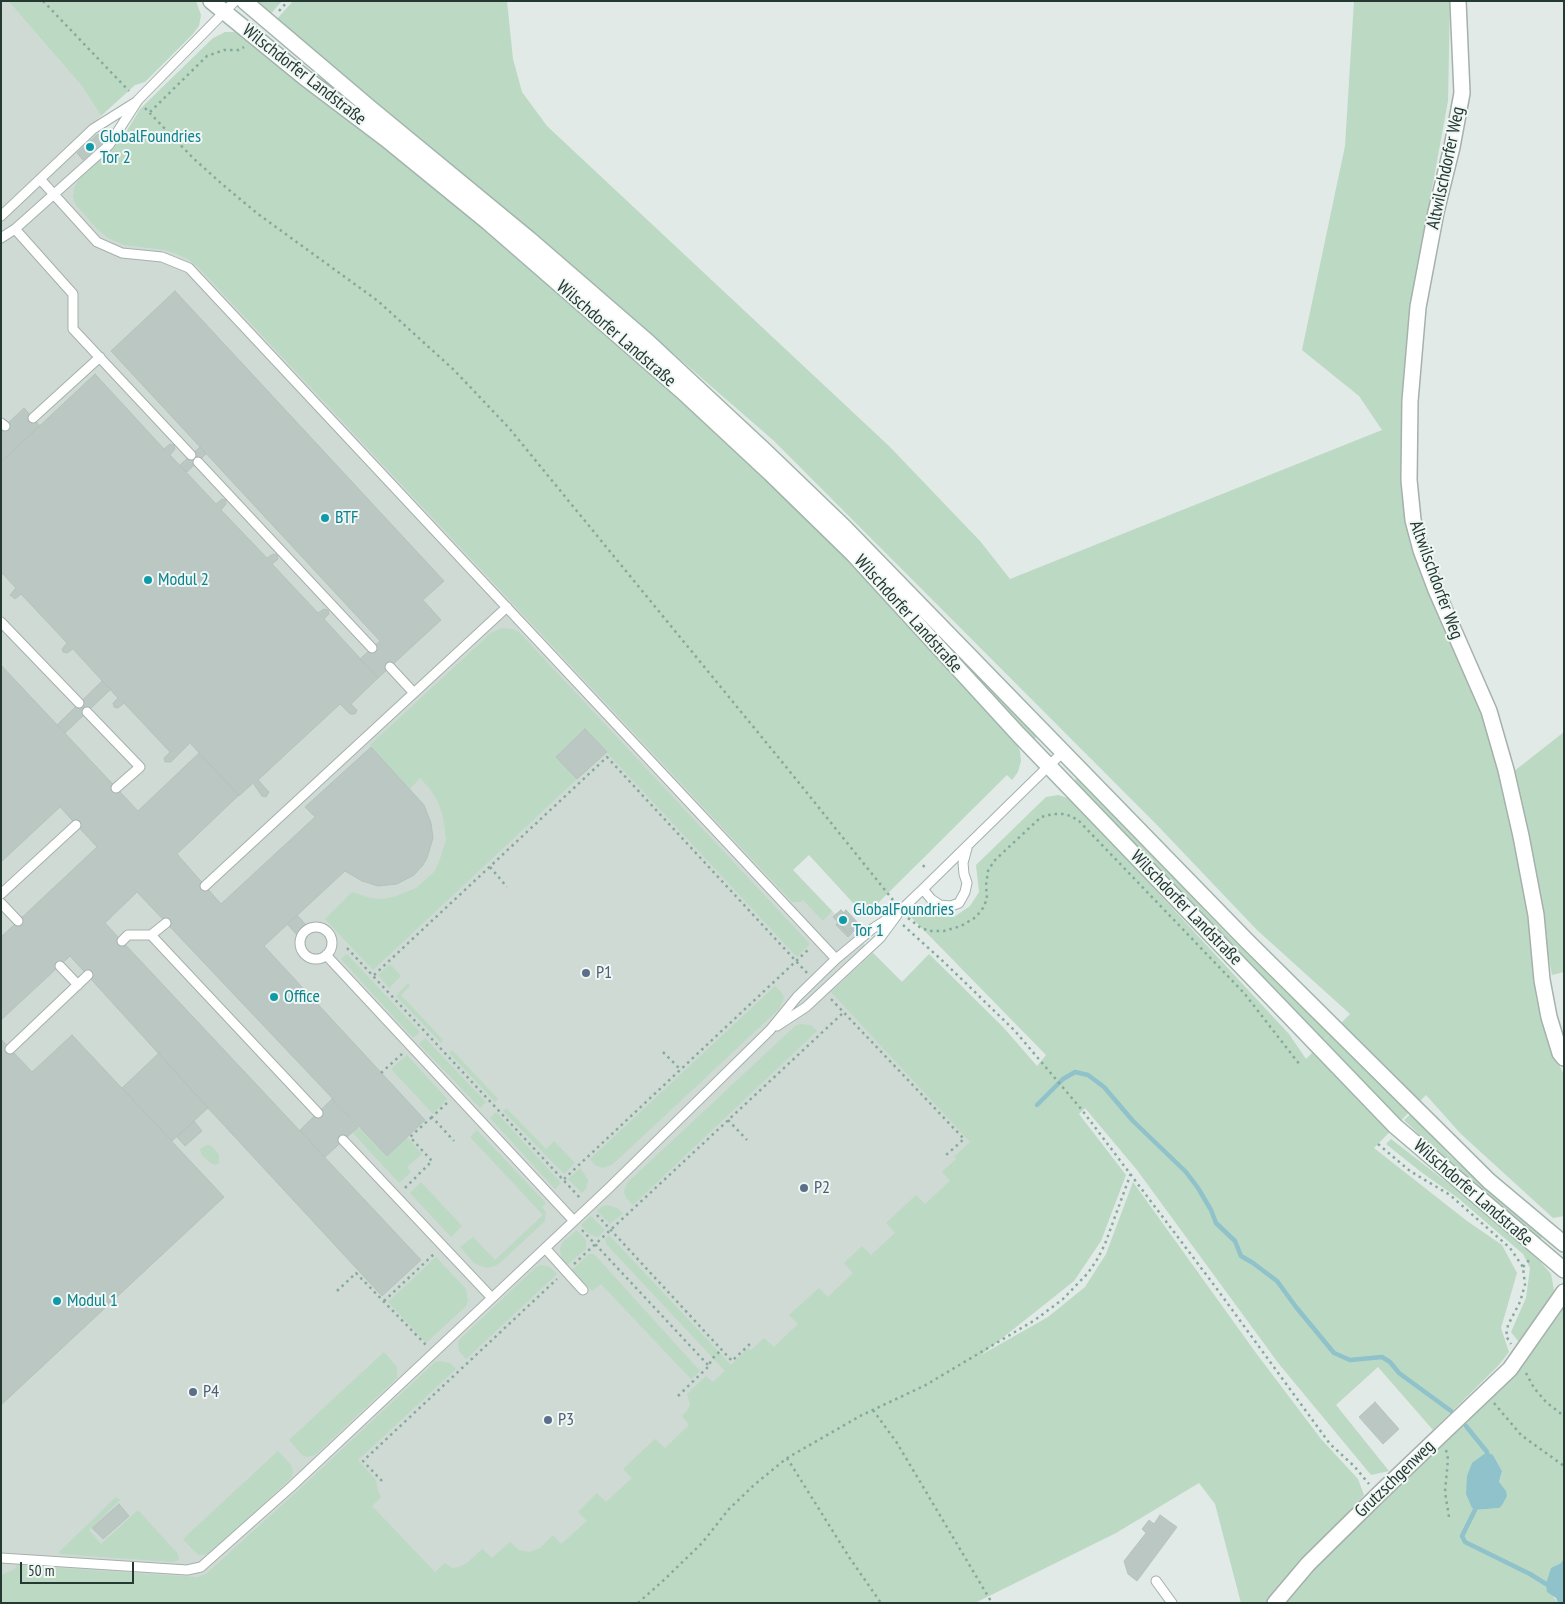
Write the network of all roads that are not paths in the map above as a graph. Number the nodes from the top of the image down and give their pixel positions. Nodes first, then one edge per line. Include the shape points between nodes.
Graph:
1 (212, 1) edge
2 (235, 1) edge
3 (244, 1) edge
4 (1458, 1) edge
5 (225, 13) junction
6 (138, 100) junction
7 (40, 180) junction
8 (54, 194) junction
9 (1, 216) edge
10 (15, 229) junction
11 (1, 238) edge
12 (100, 357) junction
13 (33, 418) dead end
14 (507, 607) junction
15 (1, 622) edge
16 (372, 648) dead end
17 (390, 667) dead end
18 (414, 693) junction
19 (79, 703) dead end
20 (87, 712) dead end
21 (1064, 751) junction
22 (1049, 766) junction
23 (116, 788) dead end
24 (76, 825) dead end
25 (967, 847) junction
26 (205, 886) dead end
27 (924, 889) junction
28 (1, 894) edge
29 (1, 903) edge
30 (901, 910) junction
31 (18, 922) dead end
32 (166, 923) dead end
33 (151, 935) junction
34 (122, 941) dead end
35 (326, 955) dead end
36 (836, 959) junction
37 (60, 966) dead end
38 (88, 975) dead end
39 (78, 985) junction
40 (770, 1030) junction
41 (10, 1049) dead end
42 (1564, 1058) edge
43 (318, 1113) dead end
44 (343, 1140) dead end
45 (574, 1221) junction
46 (1564, 1244) edge
47 (545, 1248) junction
48 (1564, 1270) edge
49 (583, 1290) dead end
50 (1564, 1292) edge
51 (492, 1298) junction
52 (1, 1558) edge
53 (13, 1558) junction
54 (1, 1563) edge
55 (1156, 1581) dead end
56 (1172, 1603) edge
57 (1275, 1603) edge

1 - 5 main road, Wilschdorfer Landstraße
2 - 5 lane
3 - 21 main road, Wilschdorfer Landstraße via 648,342 845,528
4 - 42 main road, Altwilschdorfer Weg via 1462,94 1418,306 1410,400 1409,488 1421,550 1489,712 1506,770 1536,914 1549,1017
5 - 6 lane
5 - 22 main road, Wilschdorfer Landstraße via 489,223 682,391 854,554
6 - 7 lane via 93,129
6 - 8 lane via 108,145
7 - 8 lane
7 - 9 lane
8 - 10 lane
8 - 14 lane via 97,242 122,253 162,258 189,268
10 - 11 lane
10 - 12 lane via 73,294 73,329
12 - 13 lane
12 - 16 lane
14 - 18 lane
14 - 36 lane
15 - 19 lane
17 - 18 lane
18 - 26 lane
20 - 23 lane via 140,767
21 - 22 lane
21 - 46 main road, Wilschdorfer Landstraße via 1246,940 1482,1174
22 - 25 lane
22 - 48 main road, Wilschdorfer Landstraße via 1395,1126
24 - 28 lane
25 - 27 lane
25 - 27 lane via 963,863 967,883 959,903 940,905
27 - 30 lane
29 - 31 lane
30 - 36 lane
30 - 40 lane via 880,938 806,1007
32 - 33 lane
33 - 34 lane via 128,935
33 - 43 lane
35 - 45 lane
36 - 40 lane via 797,997
37 - 39 lane
38 - 39 lane
39 - 41 lane
40 - 45 lane
44 - 51 lane
45 - 47 lane
47 - 49 lane
47 - 51 lane
50 - 57 main road, Grutzschgenweg via 1510,1368 1308,1564
51 - 53 lane via 201,1567 187,1570
52 - 53 lane
53 - 54 lane
55 - 56 lane

